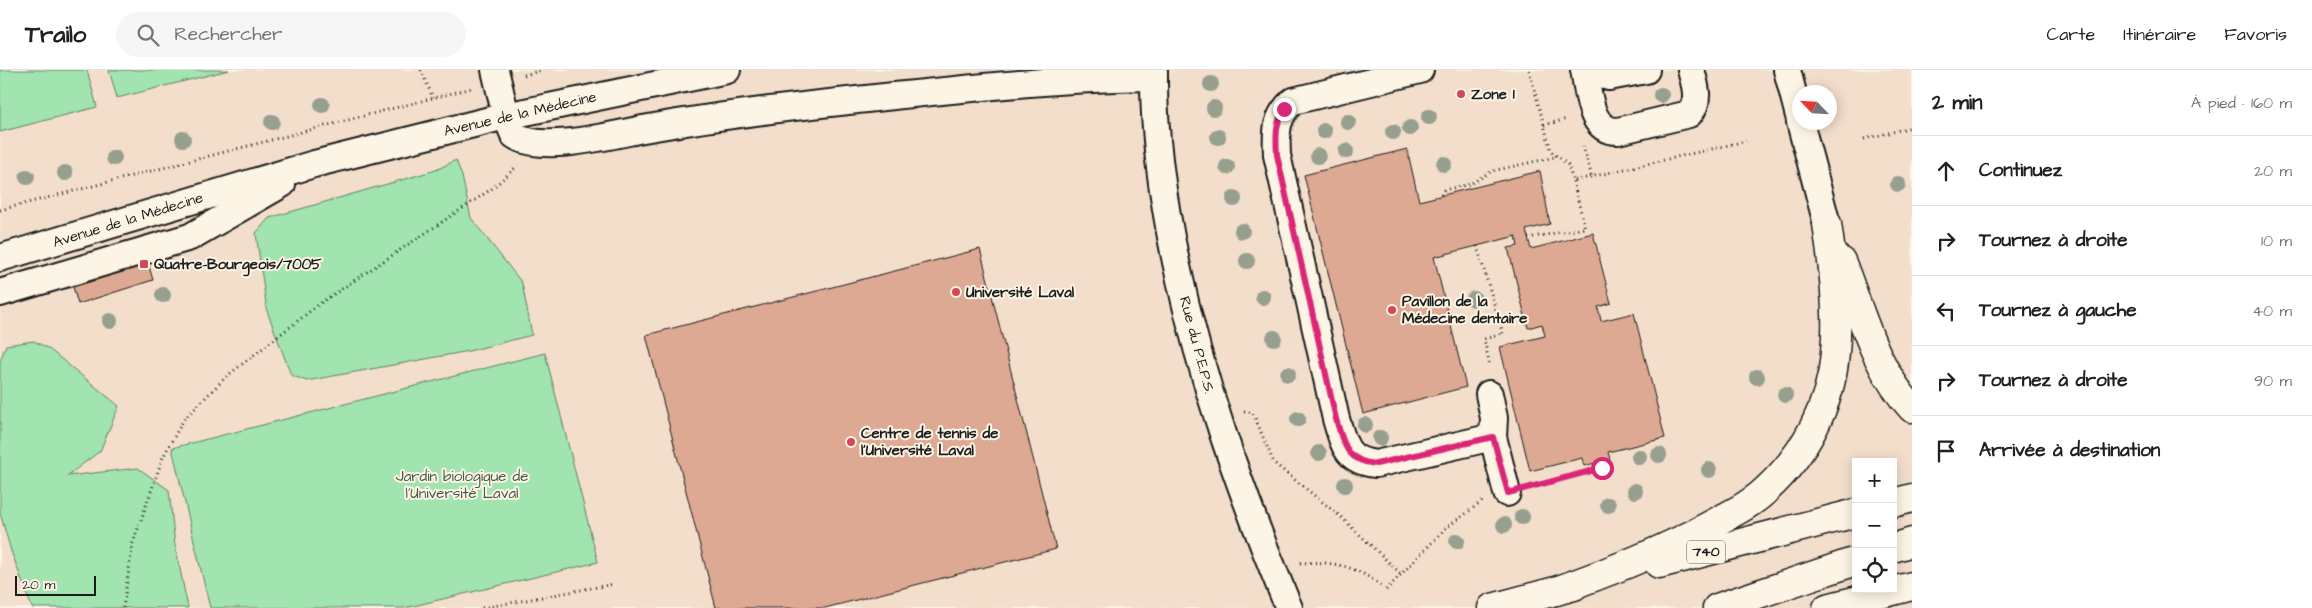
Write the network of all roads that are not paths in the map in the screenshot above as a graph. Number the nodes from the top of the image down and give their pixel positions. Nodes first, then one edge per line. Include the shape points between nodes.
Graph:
1 (727, 70) edge
2 (1420, 70) edge
3 (1584, 70) edge
4 (1646, 70) edge
5 (1691, 70) edge
6 (1787, 70) edge
7 (1154, 73) edge
8 (496, 76) edge
9 (1792, 90) edge
10 (506, 116) junction
11 (1802, 130) edge
12 (314, 164) junction
13 (1827, 224) junction
14 (0, 258) edge
15 (0, 292) edge
16 (1489, 394) dead end
17 (1912, 408) edge
18 (1493, 437) junction
19 (1507, 490) road end
20 (1912, 498) edge
21 (1897, 502) edge
22 (1852, 514) edge
23 (1912, 542) edge
24 (1897, 547) edge
25 (1852, 562) edge
26 (1912, 586) edge
27 (1556, 591) junction
28 (1285, 597) edge
29 (1492, 608) edge
30 (1717, 608) edge
31 (1827, 608) edge

1 - 10 street, Avenue de la Médecine
2 - 18 street via 1293,101 1278,120 1277,155 1344,447 1363,463 1376,464
3 - 4 street via 1609,77
3 - 5 street via 1594,116 1599,126 1608,132 1689,114 1696,99
6 - 9 street
7 - 10 street via 955,89 741,114 565,143 528,142 514,135
7 - 28 street, Rue du P.E.P.S. via 1163,190 1187,313 1227,452
8 - 10 street
10 - 12 street, Avenue de la Médecine
11 - 13 street
12 - 14 street, Avenue de la Médecine
12 - 15 street, Avenue de la Médecine via 190,237
13 - 17 highway via 1880,363
13 - 27 highway via 1835,293 1835,354 1820,414 1791,463 1766,491 1715,522 1634,562
16 - 18 street via 1494,418
18 - 19 street
20 - 21 highway
22 - 27 highway, 740
23 - 24 highway
25 - 30 highway
26 - 31 highway
27 - 29 highway, 740

